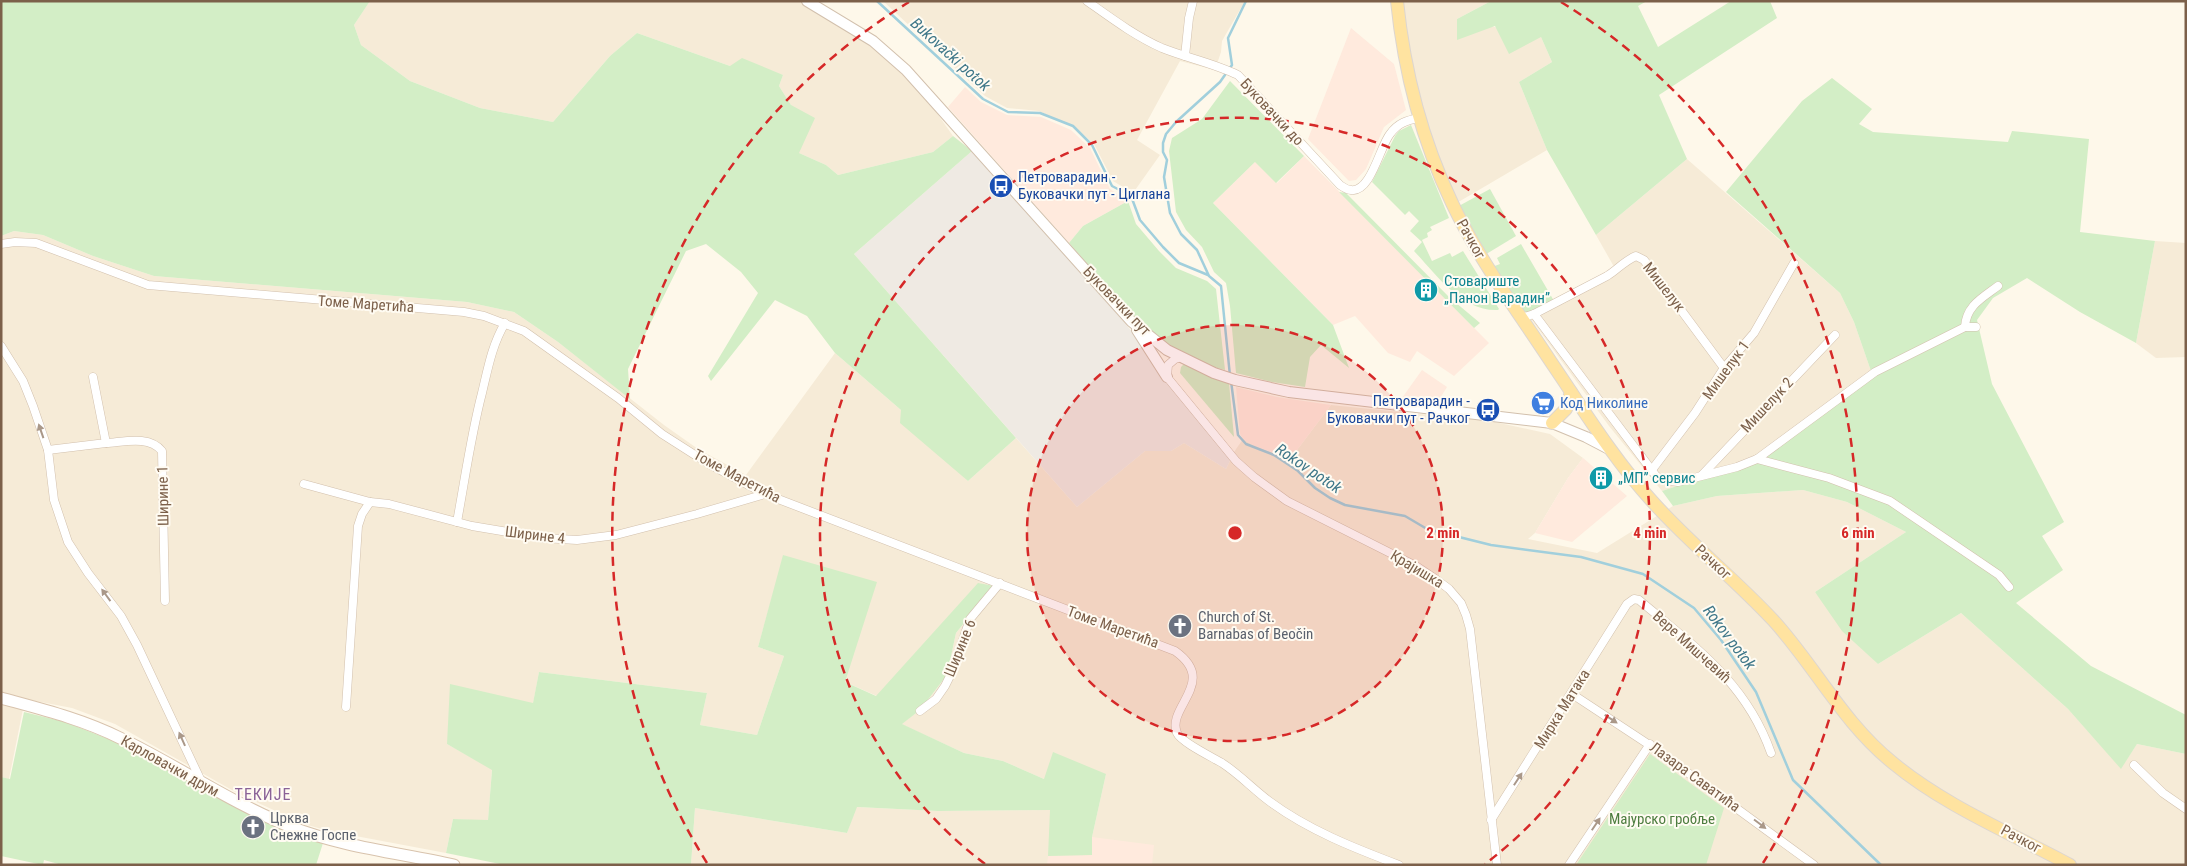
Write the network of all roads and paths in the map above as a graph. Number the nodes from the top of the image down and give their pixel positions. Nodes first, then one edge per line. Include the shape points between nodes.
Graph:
1 (806, 1) edge
2 (1087, 1) edge
3 (1193, 1) edge
4 (1396, 1) edge
5 (1184, 56) junction
6 (1420, 118) junction
7 (1, 244) edge
8 (1794, 264) dead end
9 (1998, 286) dead end
10 (1528, 316) junction
11 (1131, 321) junction
12 (505, 323) junction
13 (1965, 327) junction
14 (1976, 327) dead end
15 (1835, 335) dead end
16 (1, 346) edge
17 (1182, 358) junction
18 (1724, 368) junction
19 (1167, 376) junction
20 (93, 377) dead end
21 (1571, 392) junction
22 (1552, 423) junction
23 (106, 443) junction
24 (48, 450) junction
25 (1611, 450) junction
26 (1757, 459) junction
27 (1651, 471) junction
28 (1701, 476) junction
29 (304, 484) dead end
30 (765, 494) junction
31 (370, 502) junction
32 (457, 522) junction
33 (1000, 583) junction
34 (2009, 586) dead end
35 (1634, 599) joint
36 (165, 601) dead end
37 (1572, 694) junction
38 (1, 698) edge
39 (346, 707) dead end
40 (920, 712) dead end
41 (1650, 744) junction
42 (1771, 753) dead end
43 (2134, 765) dead end
44 (202, 783) junction
45 (2186, 809) edge
46 (1491, 820) junction
47 (454, 865) edge
48 (1399, 865) edge
49 (1497, 865) edge
50 (1569, 865) edge
51 (1814, 865) edge
52 (2070, 865) edge

1 - 11 street, Буковачки пут via 873,41 906,70
2 - 5 street, Буковачки до via 1138,35
3 - 5 street
4 - 6 main road, Рачког via 1404,55
5 - 6 street, Буковачки до via 1238,75 1340,185 1351,190 1366,180 1394,129 1402,122
6 - 10 main road, Рачког via 1452,203 1485,262
7 - 12 street, Томе Маретића via 36,243 148,285 464,312
8 - 18 street, Мишелук 1 via 1754,333
9 - 13 street via 1970,308 1965,316
10 - 18 street, Мишелук via 1607,276 1624,261 1636,256 1644,260
10 - 21 main road, Рачког
10 - 27 street
11 - 17 street, Буковачки пут
11 - 19 street
12 - 30 street, Томе Маретића via 536,339 662,434
12 - 32 street via 496,340 476,416
13 - 14 street
13 - 26 street via 1875,372
15 - 28 street, Мишелук 2
24 -> 16 street via 23,382
17 - 19 street via 1175,359 1168,366
17 - 22 street, Буковачки пут via 1231,378 1289,392
18 - 27 street, Мишелук 1
19 - 46 street, Крајишка via 1236,461 1261,483 1287,500 1416,566 1456,596 1470,629
20 - 23 street
21 - 22 main road via 1566,409
21 - 25 main road, Рачког
22 - 25 street, Буковачки пут
23 - 24 street
23 - 36 street, Ширине 1 via 147,441 162,451
44 -> 24 street via 121,616 68,542 54,500
25 - 52 main road, Рачког via 1660,511 1775,622 1847,717 1876,748 1932,791
26 - 28 street
26 - 34 street via 1829,478 1890,501 1999,575
27 - 28 street via 1670,482
29 - 31 street, Ширине 4
30 - 32 street, Ширине 4 via 589,540 535,537
30 - 33 street, Томе Маретића
31 - 32 street, Ширине 4
31 - 39 street via 358,526
33 - 40 street, Ширине 6 via 970,619 945,686
33 - 48 street, Томе Маретића via 1165,646 1180,655 1189,665 1192,677 1191,688 1178,718 1178,734 1303,823
35 - 37 street, Мирка Матака via 1626,604
35 - 42 street, Вере Мишчевић via 1715,664 1753,714
37 -> 41 street, Лазара Саватића
46 -> 37 street, Мирка Матака
38 - 44 main road, Карловачки друм via 88,724
50 -> 41 street
41 -> 51 street, Лазара Саватића
43 - 45 street via 2163,793
44 - 47 main road, Карловачки друм via 245,806 312,834
46 - 49 street, Крајишка

